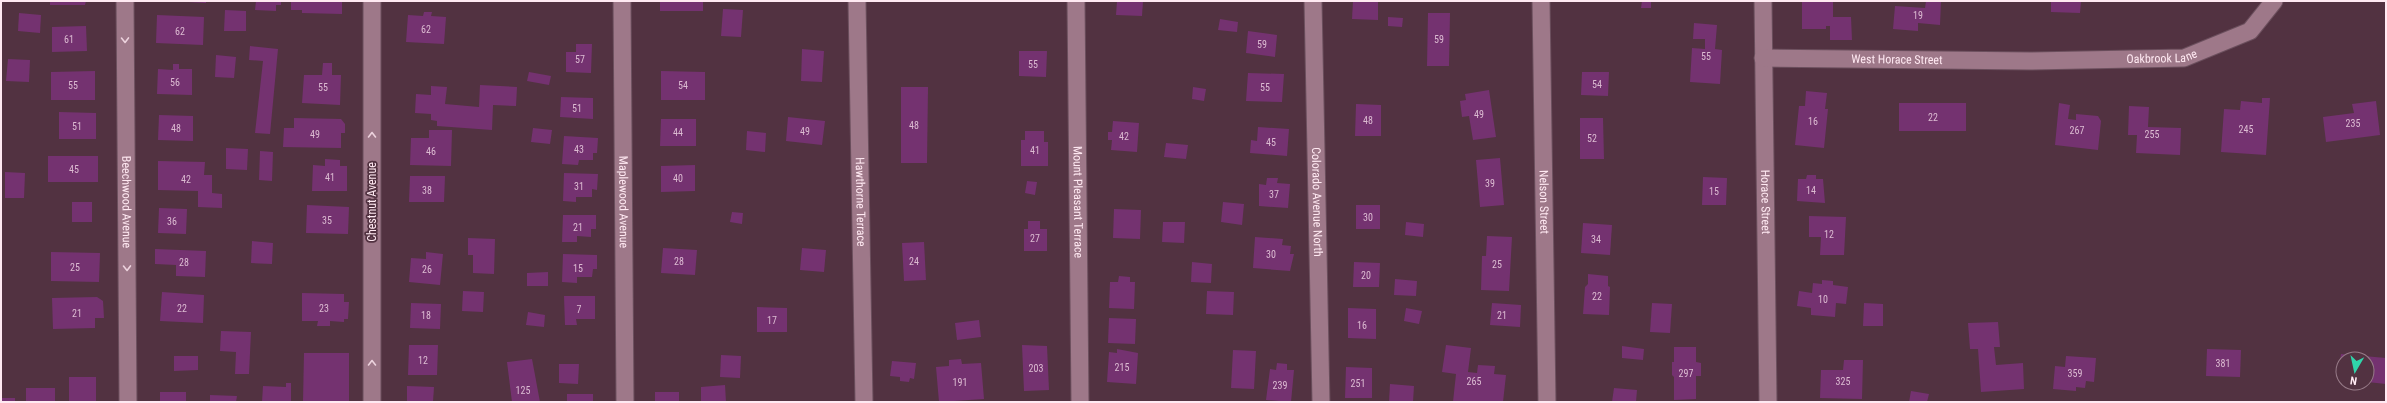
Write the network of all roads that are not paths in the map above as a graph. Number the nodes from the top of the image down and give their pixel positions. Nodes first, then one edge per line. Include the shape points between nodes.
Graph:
1 (125, 1) edge
2 (372, 1) edge
3 (622, 1) edge
4 (857, 1) edge
5 (1076, 1) edge
6 (1313, 1) edge
7 (1541, 1) edge
8 (1763, 1) edge
9 (2274, 1) edge
10 (1763, 58) junction
11 (2030, 61) joint
12 (128, 402) edge
13 (372, 402) edge
14 (625, 402) edge
15 (864, 402) edge
16 (1080, 402) edge
17 (1321, 402) edge
18 (1547, 402) edge
19 (1768, 402) edge

1 -> 12 street, Beechwood Avenue
13 -> 2 street, Chestnut Avenue
3 - 14 street, Maplewood Avenue
4 - 15 street, Hawthorne Terrace
5 - 16 street, Mount Pleasant Terrace
6 - 17 street, Colorado Avenue North
7 - 18 street, Nelson Street
8 - 10 street, Horace Street
9 - 11 street, Oakbrook Lane via 2250,31 2184,58
10 - 11 street, West Horace Street
10 - 19 street, Horace Street

